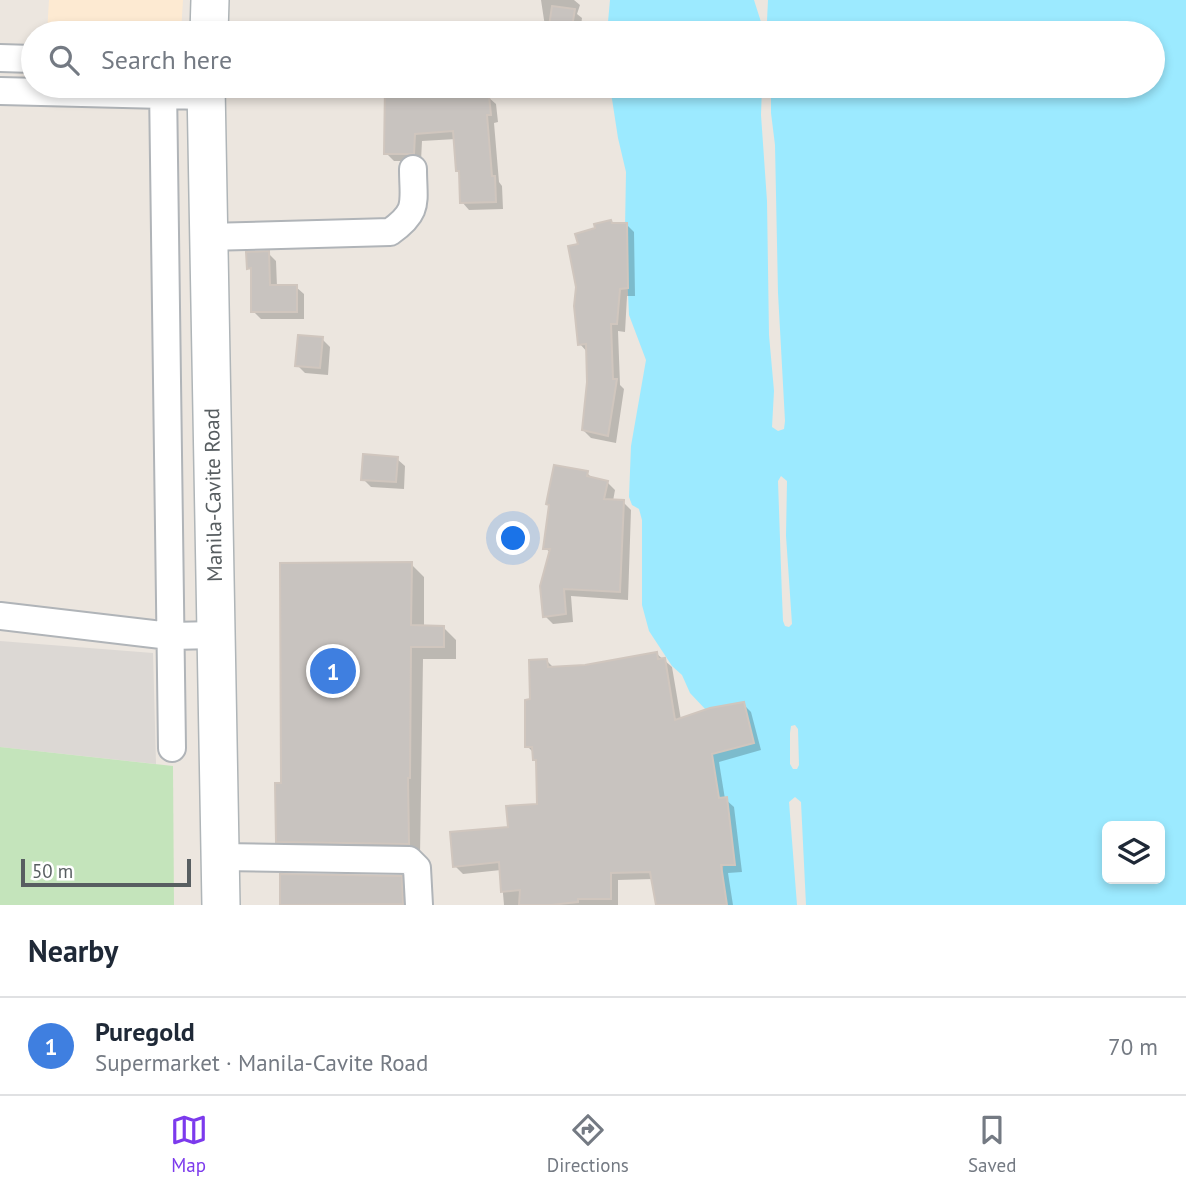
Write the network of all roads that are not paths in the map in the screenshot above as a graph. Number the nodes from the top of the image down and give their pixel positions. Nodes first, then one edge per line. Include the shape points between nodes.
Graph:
1 (210, 0) edge
2 (209, 21) edge
3 (0, 58) edge
4 (21, 59) edge
5 (0, 90) edge
6 (21, 90) edge
7 (163, 98) edge
8 (205, 98) edge
9 (413, 169) dead end
10 (207, 237) junction
11 (0, 616) edge
12 (216, 635) junction
13 (170, 636) junction
14 (172, 748) dead end
15 (220, 857) junction
16 (221, 905) edge
17 (419, 905) edge

1 - 2 main road
3 - 4 street
5 - 6 street
7 - 13 street
8 - 10 main road, Manila-Cavite Road
9 - 10 street via 413,208 408,219 390,232
10 - 12 main road, Manila-Cavite Road
11 - 13 street
12 - 13 street
12 - 15 main road, Manila-Cavite Road
13 - 14 street
15 - 16 main road, Manila-Cavite Road
15 - 17 street via 409,860 417,868

